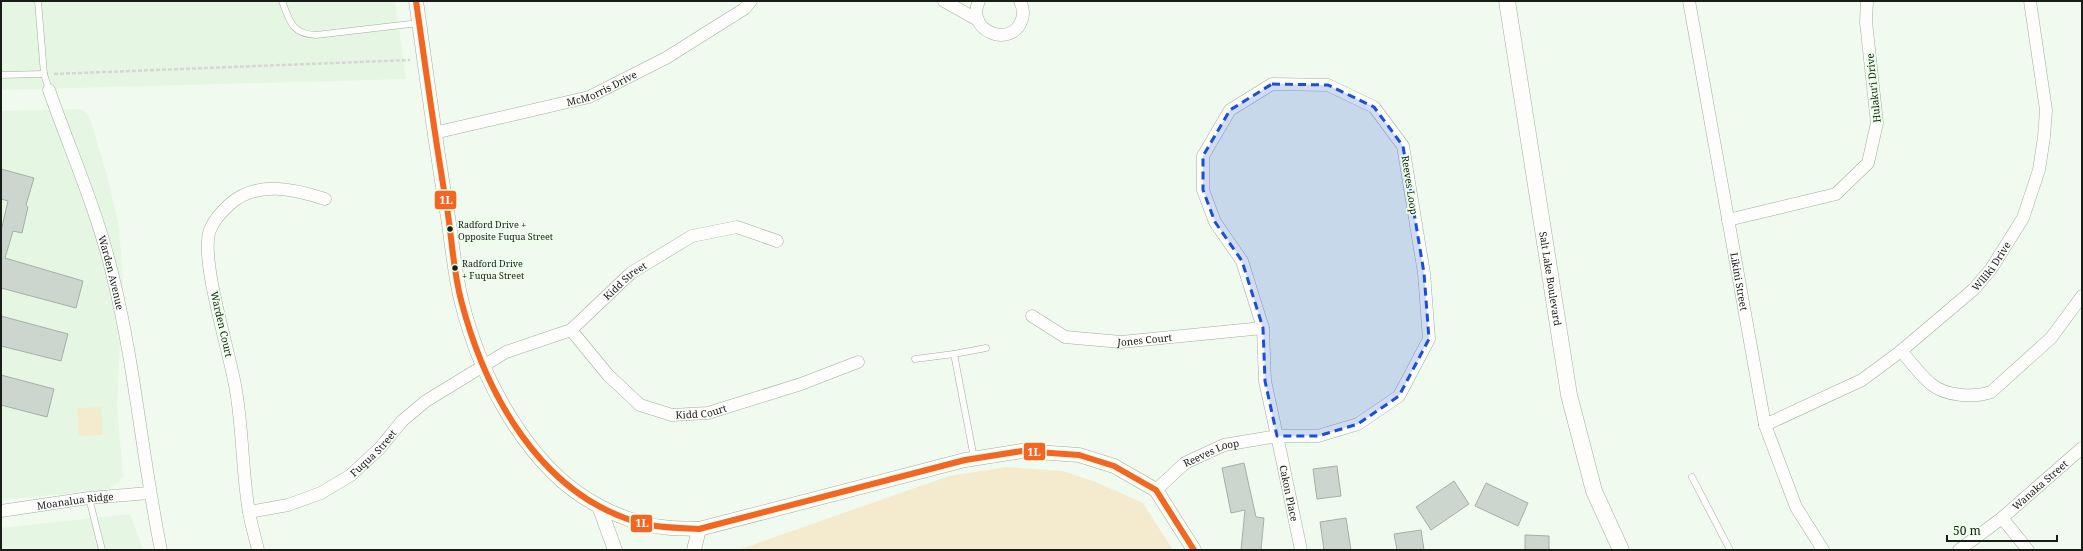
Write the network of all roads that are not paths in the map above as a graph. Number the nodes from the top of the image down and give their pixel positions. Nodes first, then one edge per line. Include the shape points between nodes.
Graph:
1 (38, 1) edge
2 (282, 1) edge
3 (416, 1) edge
4 (751, 1) edge
5 (944, 1) edge
6 (979, 1) edge
7 (1020, 1) edge
8 (1507, 1) edge
9 (1689, 1) edge
10 (1867, 1) edge
11 (2030, 1) edge
12 (978, 20) junction
13 (419, 23) junction
14 (44, 74) junction
15 (1, 75) edge
16 (49, 90) joint
17 (434, 133) junction
18 (325, 198) dead end
19 (1728, 220) junction
20 (777, 241) dead end
21 (2082, 296) edge
22 (1032, 316) dead end
23 (1262, 328) junction
24 (571, 330) junction
25 (986, 348) dead end
26 (1901, 351) junction
27 (954, 354) junction
28 (915, 359) dead end
29 (858, 362) dead end
30 (483, 366) junction
31 (1765, 424) junction
32 (1277, 436) junction
33 (2082, 448) edge
34 (974, 458) junction
35 (1692, 477) dead end
36 (1156, 490) junction
37 (149, 493) junction
38 (89, 498) junction
39 (599, 506) junction
40 (1, 511) edge
41 (249, 512) junction
42 (2002, 518) junction
43 (698, 529) junction
44 (102, 550) edge
45 (161, 550) edge
46 (258, 550) edge
47 (615, 550) edge
48 (694, 550) edge
49 (1194, 550) edge
50 (1301, 550) edge
51 (1621, 550) edge
52 (1730, 550) edge
53 (1824, 550) edge
54 (1959, 550) edge
55 (2028, 550) edge

1 - 14 lane, Warden Avenue
2 - 13 lane via 292,26 305,35
3 - 13 street
4 - 17 street, McMorris Drive via 744,9 666,58 589,97
5 - 12 street
6 - 12 street via 976,13
7 - 12 street via 1023,13 1021,21 1010,33 995,35 987,32
8 - 51 main road, Salt Lake Boulevard via 1568,395 1594,491
9 - 19 street, Likini Street
10 - 19 street, Hulakuʻi Drive via 1866,22 1877,123 1868,164 1836,194
11 - 26 street, Wiliki Drive via 2046,110 2039,170 2025,211 2002,253 1982,280
13 - 17 street
14 - 15 lane
14 - 16 lane, Warden Avenue
16 - 37 street, Warden Avenue via 94,212 112,272 126,334
17 - 30 street via 462,300
18 - 41 street, Warden Court via 283,189 264,189 246,193 224,210 210,231 208,258 236,391
19 - 31 street, Likini Street
20 - 24 street, Kidd Street via 737,227 692,236 631,273
21 - 26 street via 2051,338 1991,392 1981,396 1956,394 1936,388
22 - 23 street, Jones Court via 1065,337 1121,342
23 - 32 street, Reeves Loop via 1265,381
23 - 32 street, Reeves Loop via 1242,262 1215,222 1203,190 1203,156 1230,110 1272,84 1328,85 1374,107 1403,146 1424,274 1429,339 1399,396 1358,424 1318,436
24 - 29 street, Kidd Court via 608,375 640,405 672,415 708,413 801,384
24 - 30 street, Kidd Street via 506,352
25 - 27 lane
26 - 31 street, Wiliki Drive via 1862,380
27 - 28 lane
27 - 34 lane
30 - 39 street via 515,428 550,470
30 - 41 street, Fuqua Street via 426,401 402,421 380,448 351,475 321,493 288,504
31 - 53 street, Likini Street via 1796,507
32 - 36 street, Reeves Loop via 1224,445 1185,463
32 - 50 street, Cakon Place
33 - 42 street, Wanaka Street
34 - 36 street via 1022,451 1078,455 1114,466
34 - 43 street
35 - 52 lane
36 - 49 street
37 - 38 street, Moanalua Ridge
37 - 45 street, Warden Avenue
38 - 40 street, Moanalua Ridge
38 - 44 lane
39 - 43 street via 634,520 661,527
39 - 47 street
41 - 46 street, Warden Court
42 - 54 street, Wanaka Street
42 - 55 street
43 - 48 street

